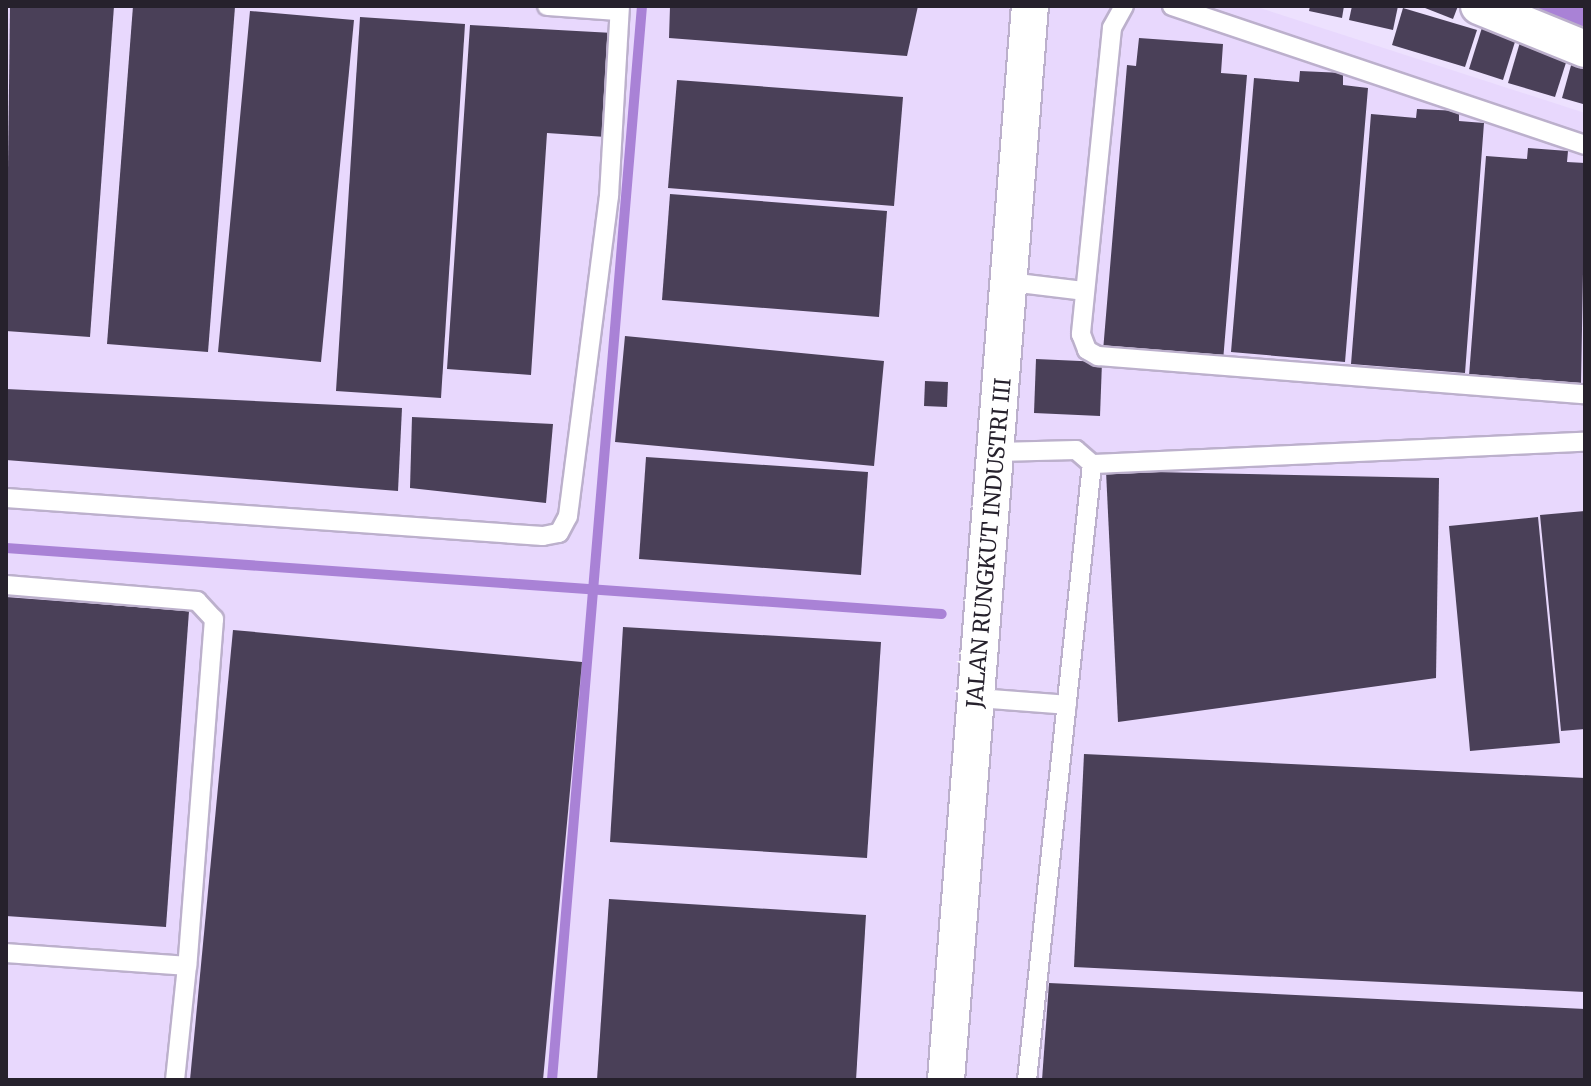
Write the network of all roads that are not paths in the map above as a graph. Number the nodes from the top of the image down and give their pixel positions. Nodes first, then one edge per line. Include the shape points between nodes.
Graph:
1 (547, 6) edge
2 (1030, 6) edge
3 (1124, 6) edge
4 (1172, 6) edge
5 (1479, 6) edge
6 (619, 8) edge
7 (1585, 49) edge
8 (1585, 145) edge
9 (1010, 282) junction
10 (1084, 291) junction
11 (1585, 394) edge
12 (1585, 442) edge
13 (997, 452) junction
14 (1092, 464) junction
15 (6, 498) edge
16 (6, 585) edge
17 (977, 698) junction
18 (1067, 705) junction
19 (6, 953) edge
20 (187, 966) junction
21 (175, 1080) edge
22 (946, 1080) edge
23 (1027, 1080) edge

1 - 6 lane
2 - 9 street, JALAN RUNGKUT INDUSTRI III
3 - 10 lane via 1112,28
4 - 8 lane
5 - 7 street
6 - 15 lane via 609,196 568,516 559,533 543,536
9 - 10 lane
9 - 13 street, JALAN RUNGKUT INDUSTRI III
10 - 11 lane via 1081,334 1087,350 1098,356
12 - 14 lane
13 - 14 lane via 1076,450
13 - 17 street, JALAN RUNGKUT INDUSTRI III
14 - 18 lane
16 - 20 lane via 197,601 214,619
17 - 18 lane
17 - 22 street, JALAN RUNGKUT INDUSTRI III
18 - 23 lane
19 - 20 lane
20 - 21 lane

